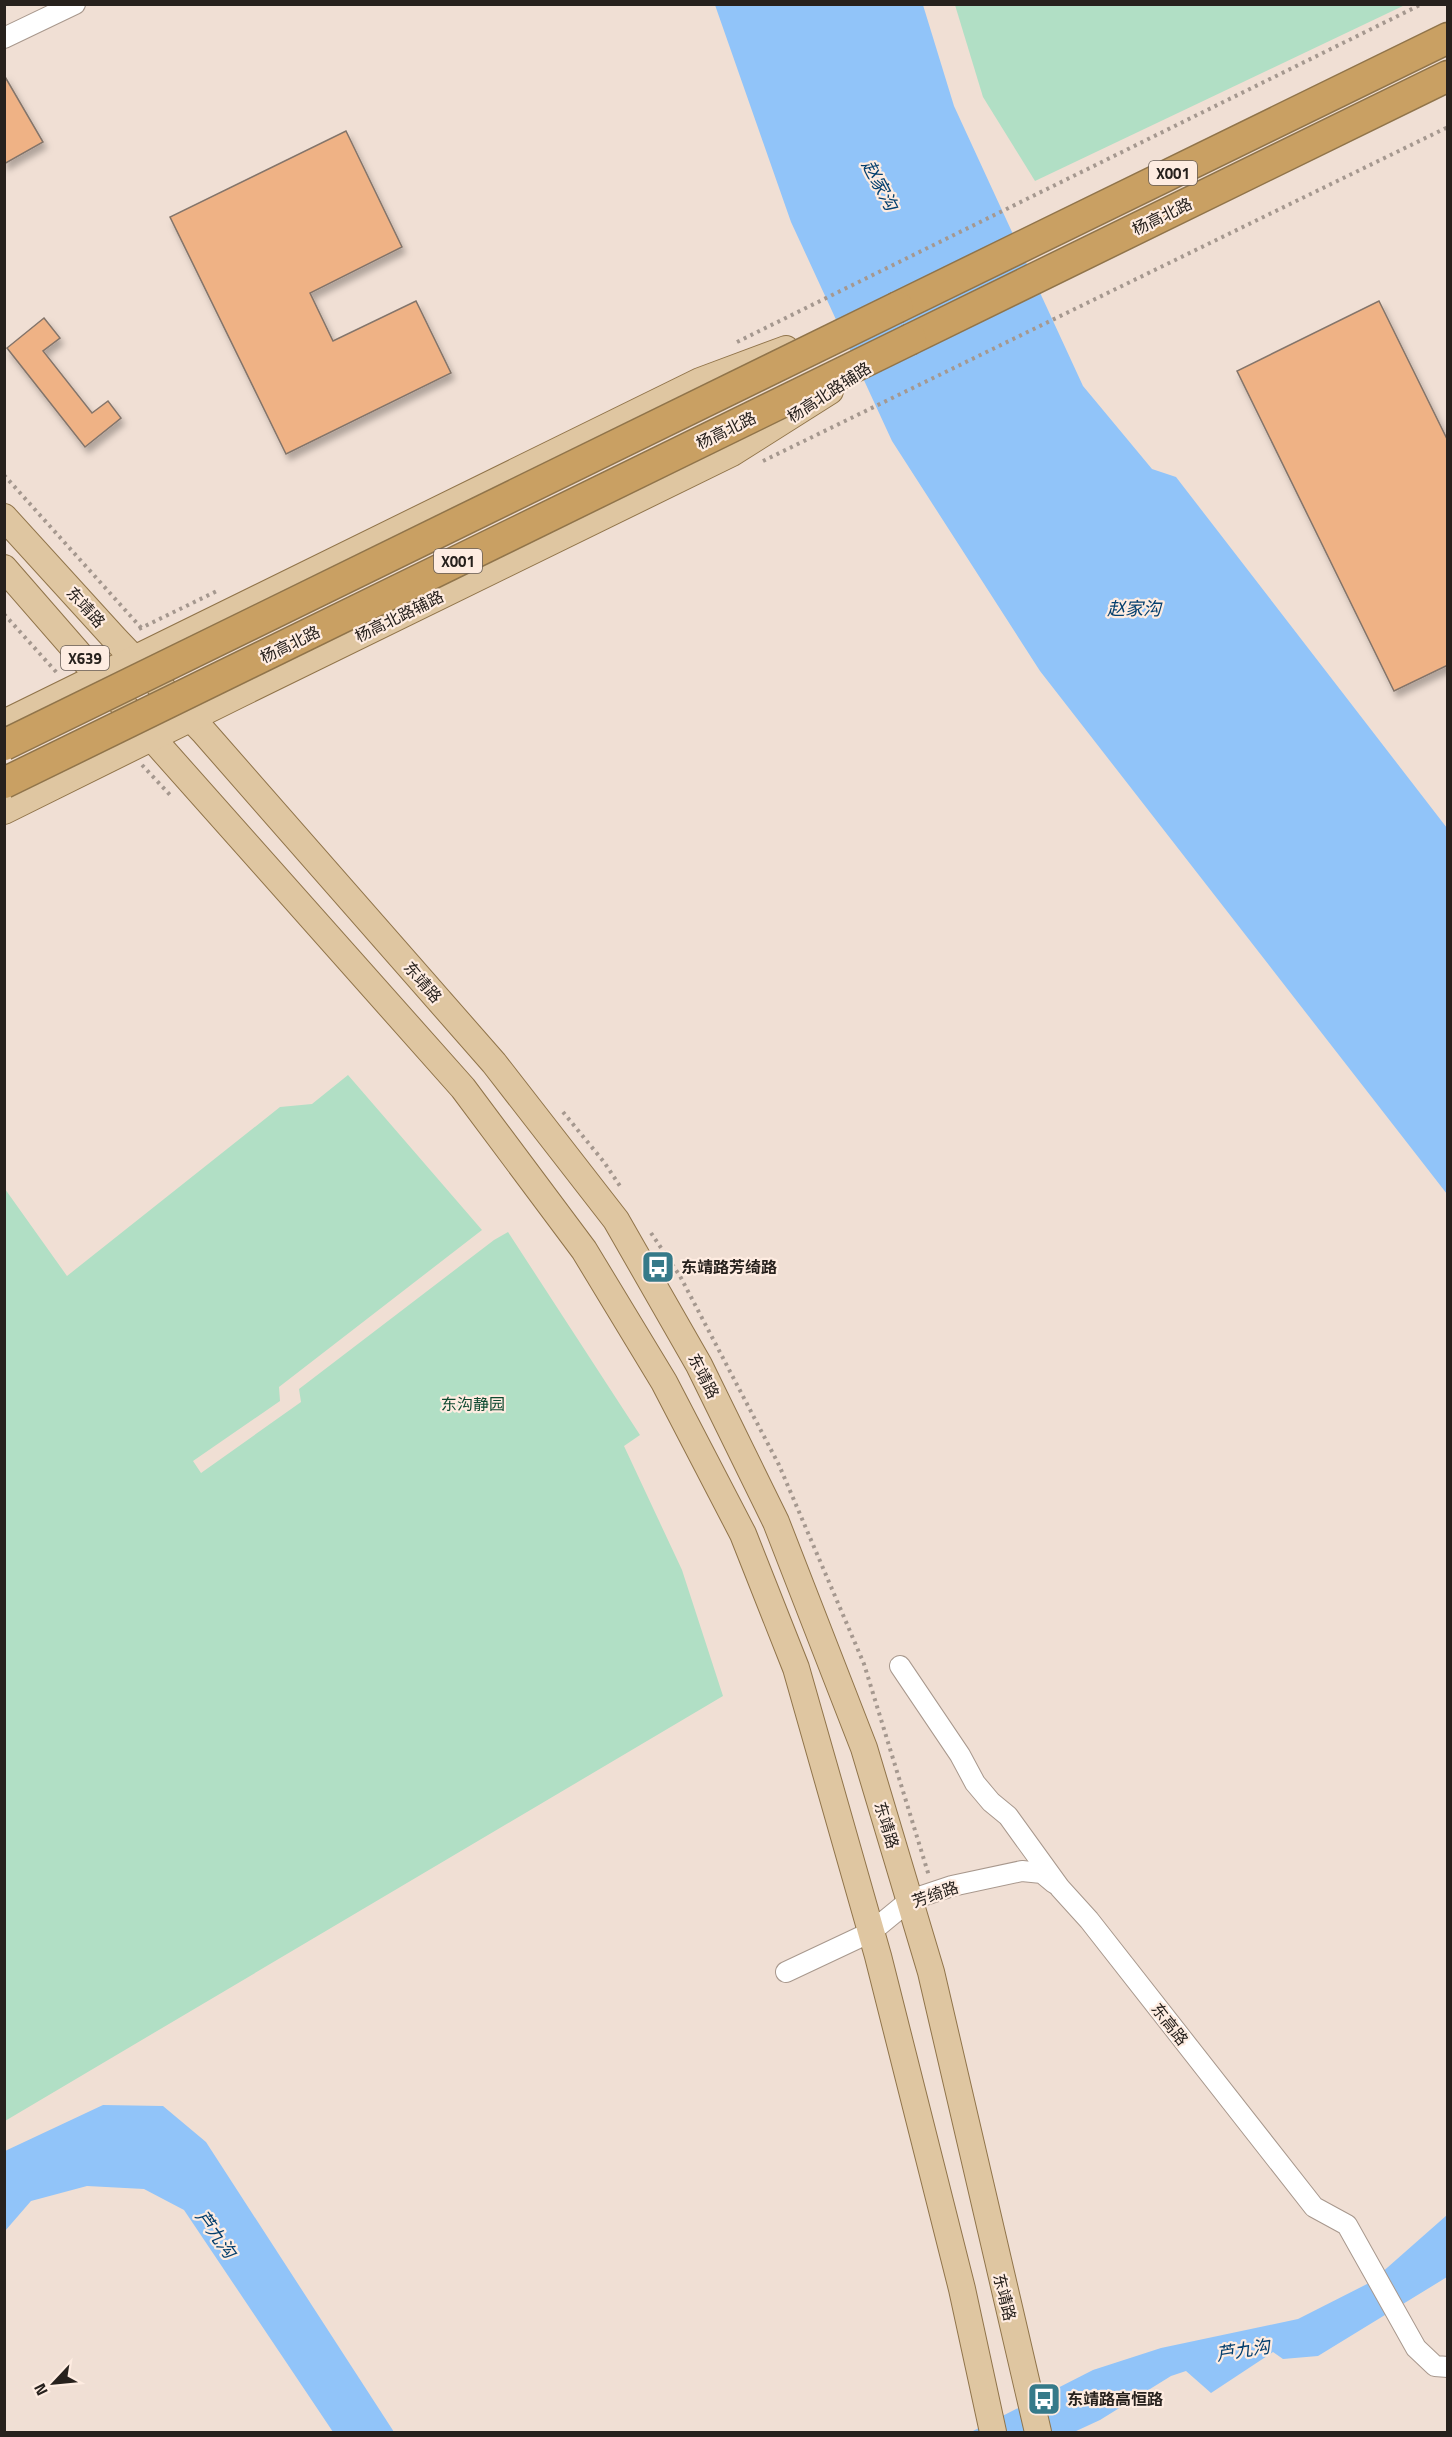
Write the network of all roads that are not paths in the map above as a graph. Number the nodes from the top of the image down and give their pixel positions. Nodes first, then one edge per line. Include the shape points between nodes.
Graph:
1 (75, 4) edge
2 (4, 38) edge
3 (1448, 38) edge
4 (1448, 76) edge
5 (898, 307) junction
6 (911, 339) junction
7 (4, 517) edge
8 (4, 568) edge
9 (135, 659) junction
10 (101, 676) junction
11 (191, 719) junction
12 (4, 723) edge
13 (158, 744) junction
14 (4, 745) edge
15 (4, 783) edge
16 (4, 811) edge
17 (900, 1666) dead end
18 (1060, 1888) junction
19 (910, 1900) junction
20 (872, 1932) junction
21 (786, 1972) dead end
22 (1448, 2367) edge
23 (993, 2433) edge
24 (1038, 2433) edge

1 - 2 street
3 - 5 highway, 杨高北路 / X001
4 - 6 highway, 杨高北路 / X001
5 - 9 main road, X001, bridge via 700,381
5 - 14 highway, 杨高北路 / X001, bridge
6 - 11 main road, 杨高北路辅路 / X001, bridge via 732,453
6 - 15 highway, 杨高北路 / X001, bridge
7 - 9 main road, 东靖路 / X639
8 - 10 main road, X639
9 - 10 main road, X001
9 - 11 main road, 东靖路
10 - 12 main road, X001
10 - 13 main road, X639
11 - 13 main road, 杨高北路辅路 / X001
11 - 19 main road, 东靖路 via 494,1063 616,1220 699,1365 776,1522 864,1748
13 - 16 main road, 杨高北路辅路 / X001 via 128,750
13 - 20 main road via 463,1088 584,1250 664,1382 743,1534 796,1668
17 - 18 street, 东高路 via 975,1783 1008,1816
18 - 19 street, 芳绮路 via 1042,1873 1022,1871 952,1886
18 - 22 street, 东高路 via 1314,2207 1347,2225 1416,2349 1435,2366
19 - 20 street, 芳绮路
19 - 24 main road, 东靖路 via 931,1972
20 - 21 street, 芳绮路
20 - 23 main road via 962,2289

